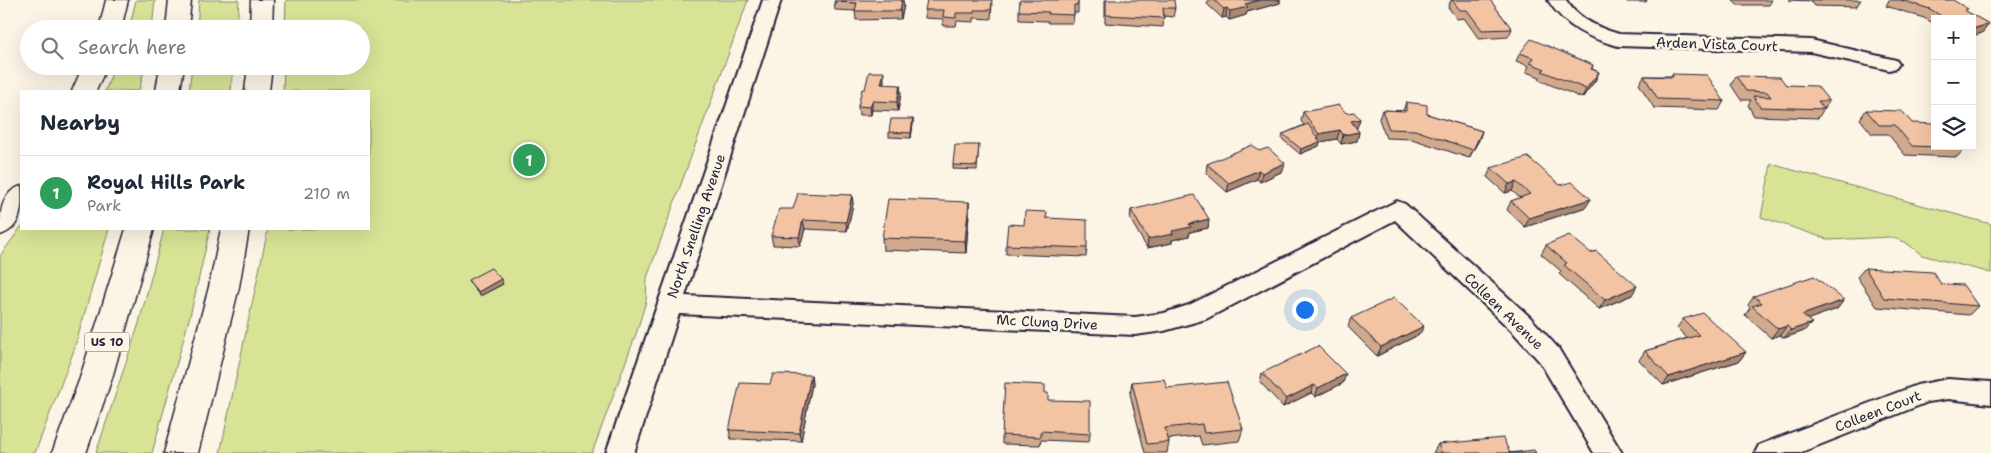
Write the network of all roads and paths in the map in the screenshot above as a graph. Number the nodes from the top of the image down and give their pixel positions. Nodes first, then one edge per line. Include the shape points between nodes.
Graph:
1 (117, 0) edge
2 (180, 0) edge
3 (262, 0) edge
4 (772, 0) edge
5 (1557, 0) edge
6 (112, 20) edge
7 (178, 20) edge
8 (261, 20) edge
9 (1889, 64) dead end
10 (91, 75) edge
11 (171, 75) edge
12 (259, 75) edge
13 (84, 90) edge
14 (168, 90) edge
15 (257, 90) edge
16 (20, 196) edge
17 (1397, 209) joint
18 (0, 225) edge
19 (140, 230) edge
20 (235, 230) edge
21 (670, 304) junction
22 (1991, 393) edge
23 (69, 453) edge
24 (181, 453) edge
25 (620, 453) edge
26 (1608, 453) edge
27 (1769, 453) edge

1 - 6 main road
2 - 7 main road
3 - 8 main road
4 - 21 street, North Snelling Avenue
5 - 9 street, Arden Vista Court via 1579,24 1618,40 1811,46
10 - 13 main road
11 - 14 main road
12 - 15 main road
16 - 18 main road
17 - 21 street, Mc Clung Drive via 1196,312 1164,322 1135,326
17 - 26 street, Colleen Avenue via 1521,324 1549,355
19 - 23 main road, US 10 via 96,378
20 - 24 main road via 224,287
21 - 25 street, North Snelling Avenue
22 - 27 street, Colleen Court via 1948,389 1926,392

